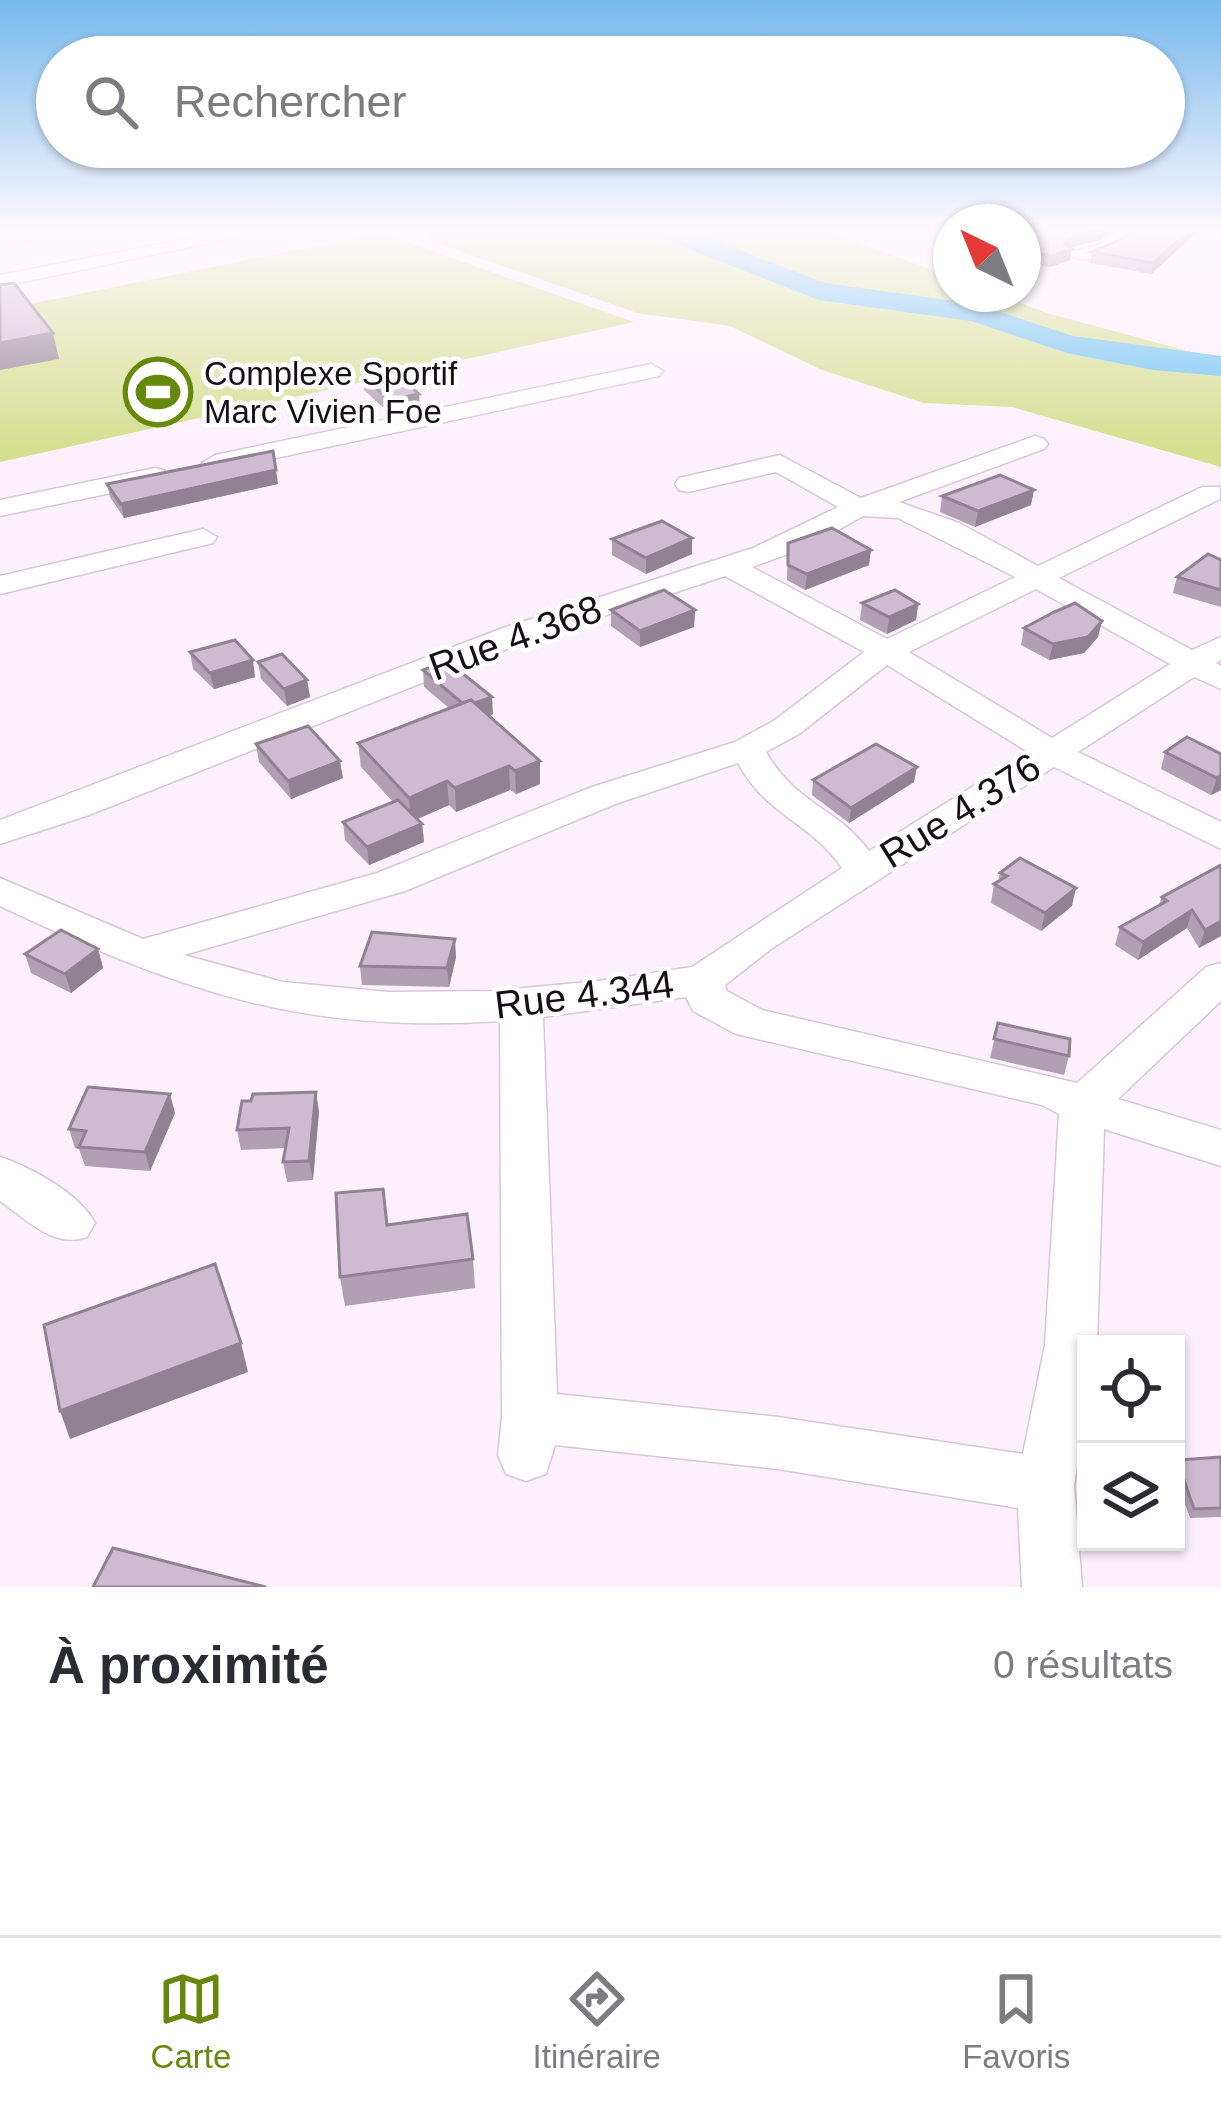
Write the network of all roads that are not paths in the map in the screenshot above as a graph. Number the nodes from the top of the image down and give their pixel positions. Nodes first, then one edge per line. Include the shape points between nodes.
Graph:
1 (650, 371) dead end
2 (1035, 444) dead end
3 (688, 484) dead end
4 (1211, 493) dead end
5 (857, 507) junction
6 (0, 508) edge
7 (203, 537) dead end
8 (724, 564) junction
9 (1037, 580) junction
10 (0, 585) edge
11 (886, 651) junction
12 (1211, 663) edge
13 (747, 749) junction
14 (1051, 752) junction
15 (0, 832) edge
16 (1221, 837) edge
17 (864, 871) junction
18 (0, 891) edge
19 (140, 954) junction
20 (1221, 977) edge
21 (703, 980) junction
22 (521, 1005) junction
23 (1082, 1106) junction
24 (1221, 1148) edge
25 (0, 1177) edge
26 (70, 1222) dead end
27 (1045, 1485) junction
28 (1052, 1587) edge

1 - 6 street
2 - 5 street, Rue 4.368
3 - 5 street via 780,464
4 - 9 street
5 - 8 street, Rue 4.368 via 798,540
5 - 9 street via 903,510
7 - 10 street
8 - 11 street
8 - 15 street, Rue 4.368 via 558,619
9 - 11 street
9 - 12 street
11 - 13 street
11 - 14 street
12 - 14 street, Rue 4.376
13 - 17 street via 782,800 840,837
13 - 19 street via 391,882
14 - 16 street
14 - 17 street, Rue 4.376
17 - 21 street, Rue 4.376
18 - 19 street, Rue 4.344
19 - 22 street, Rue 4.344 via 280,997 413,1010
20 - 23 street
21 - 22 street, Rue 4.344
21 - 23 street, Rue 4.344 via 708,1000 751,1023 1053,1091
22 - 27 street via 528,1436 778,1442
23 - 24 street, Rue 4.344
23 - 27 street via 1071,1345
25 - 26 street
27 - 28 street

